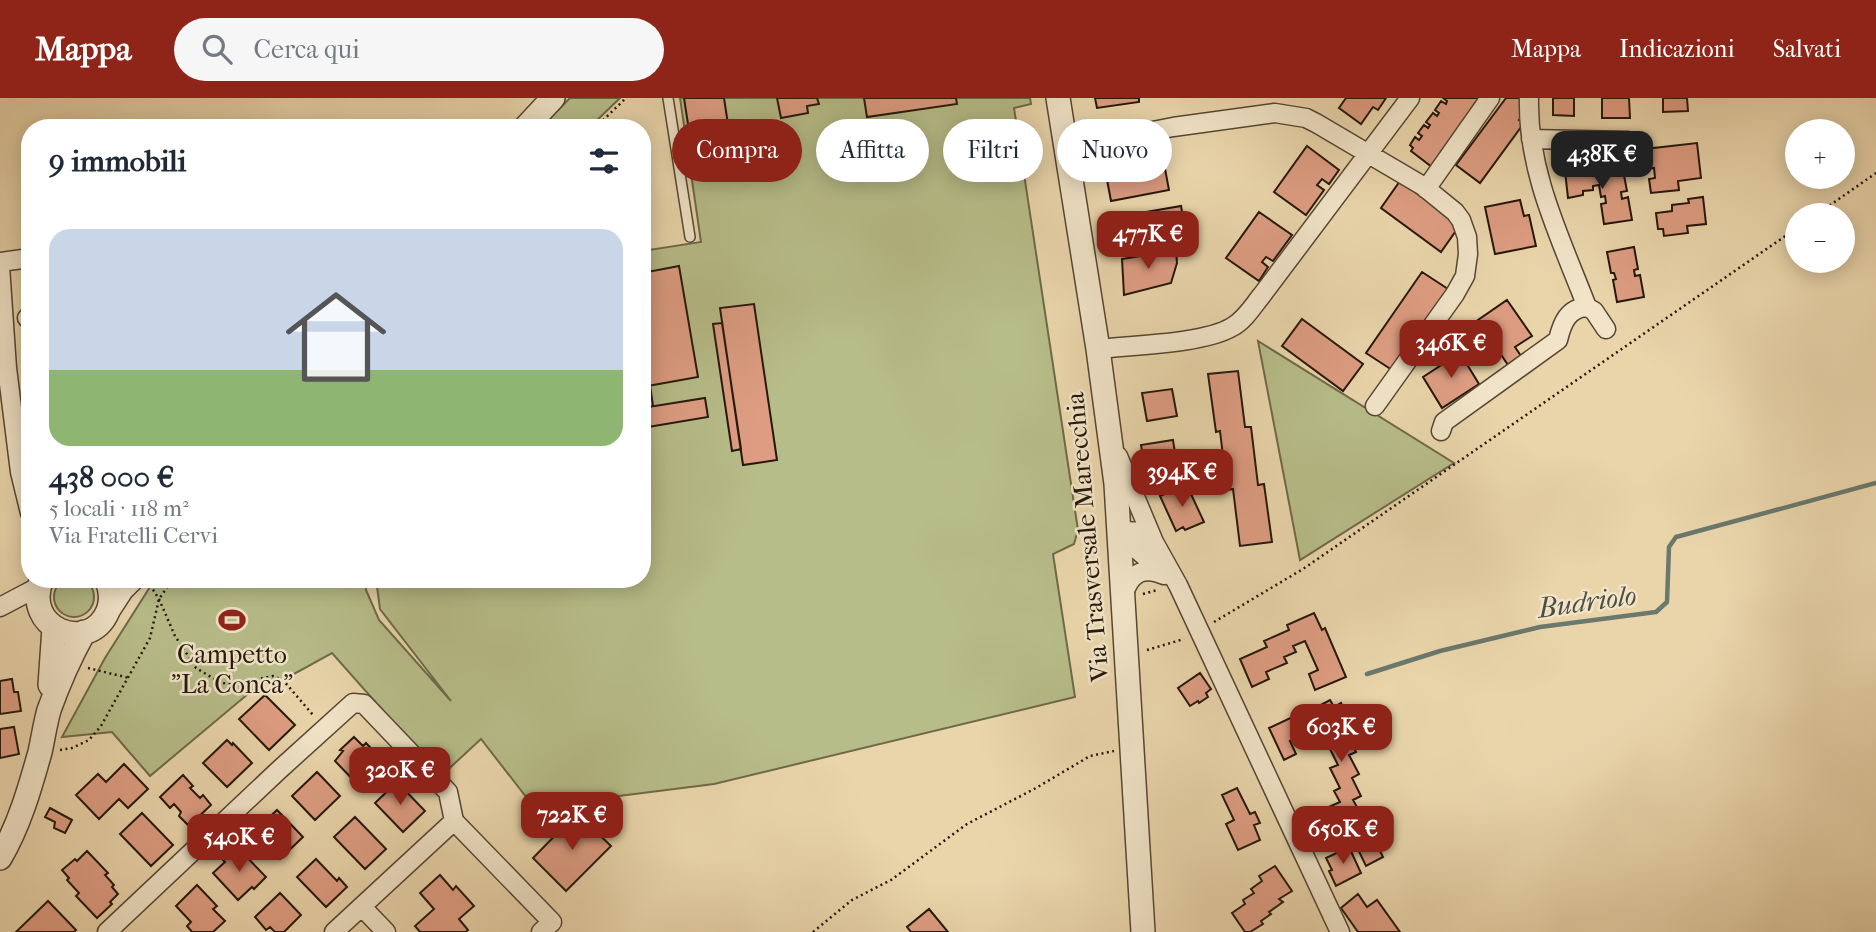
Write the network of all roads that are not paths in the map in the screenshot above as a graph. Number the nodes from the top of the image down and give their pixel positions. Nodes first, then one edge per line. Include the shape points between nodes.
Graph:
1 (553, 98) edge
2 (668, 98) edge
3 (1058, 98) edge
4 (1410, 98) edge
5 (1490, 98) edge
6 (1530, 98) edge
7 (533, 119) edge
8 (1061, 119) edge
9 (1172, 127) edge
10 (1531, 139) junction
11 (1628, 141) dead end
12 (1370, 154) junction
13 (1071, 182) edge
14 (1426, 189) junction
15 (690, 237) dead end
16 (21, 260) edge
17 (0, 264) edge
18 (1587, 307) junction
19 (1606, 329) dead end
20 (1098, 349) junction
21 (4, 369) edge
22 (1375, 406) dead end
23 (1441, 431) dead end
24 (1110, 440) junction
25 (21, 476) edge
26 (1120, 533) junction
27 (1154, 542) junction
28 (1168, 583) junction
29 (32, 588) edge
30 (39, 588) edge
31 (110, 588) edge
32 (123, 588) edge
33 (1130, 596) junction
34 (0, 607) edge
35 (109, 609) junction
36 (48, 621) junction
37 (84, 632) junction
38 (48, 713) junction
39 (454, 816) junction
40 (0, 858) edge
41 (362, 907) junction
42 (107, 932) edge
43 (334, 932) edge
44 (386, 932) edge
45 (541, 932) edge
46 (1143, 932) edge
47 (1340, 932) edge

1 - 7 street
2 - 15 lane
3 - 8 street, Via Trasversale Marecchia
4 - 12 street
5 - 14 street
6 - 10 street
9 - 12 street via 1289,114 1306,118
10 - 11 street
10 - 18 street via 1538,179
12 - 14 street
12 - 20 street via 1234,326 1188,340
13 - 20 street, Via Trasversale Marecchia
14 - 22 street via 1461,220 1468,254 1465,276
16 - 17 street
17 - 21 street
18 - 19 street
18 - 23 street via 1572,310 1558,340 1444,422
20 - 24 street, Via Trasversale Marecchia
21 - 25 street
24 - 26 street, Via Trasversale Marecchia
24 - 27 street
26 - 27 street via 1131,530
26 - 28 street
26 - 33 street, Via Trasversale Marecchia
27 - 28 street
28 - 33 street via 1152,570 1143,572 1127,584
28 - 47 street
29 - 34 street
30 - 36 street via 37,596
31 - 35 street
32 - 35 street
33 - 46 street, Via Trasversale Marecchia
34 - 36 street
35 - 37 street via 104,619
36 - 37 street via 64,632
36 - 38 street
37 - 38 street via 66,663
38 - 40 street via 39,753
39 - 41 street
39 - 42 street via 448,792 364,704 353,702
39 - 45 street via 552,922
41 - 43 street
41 - 44 street

